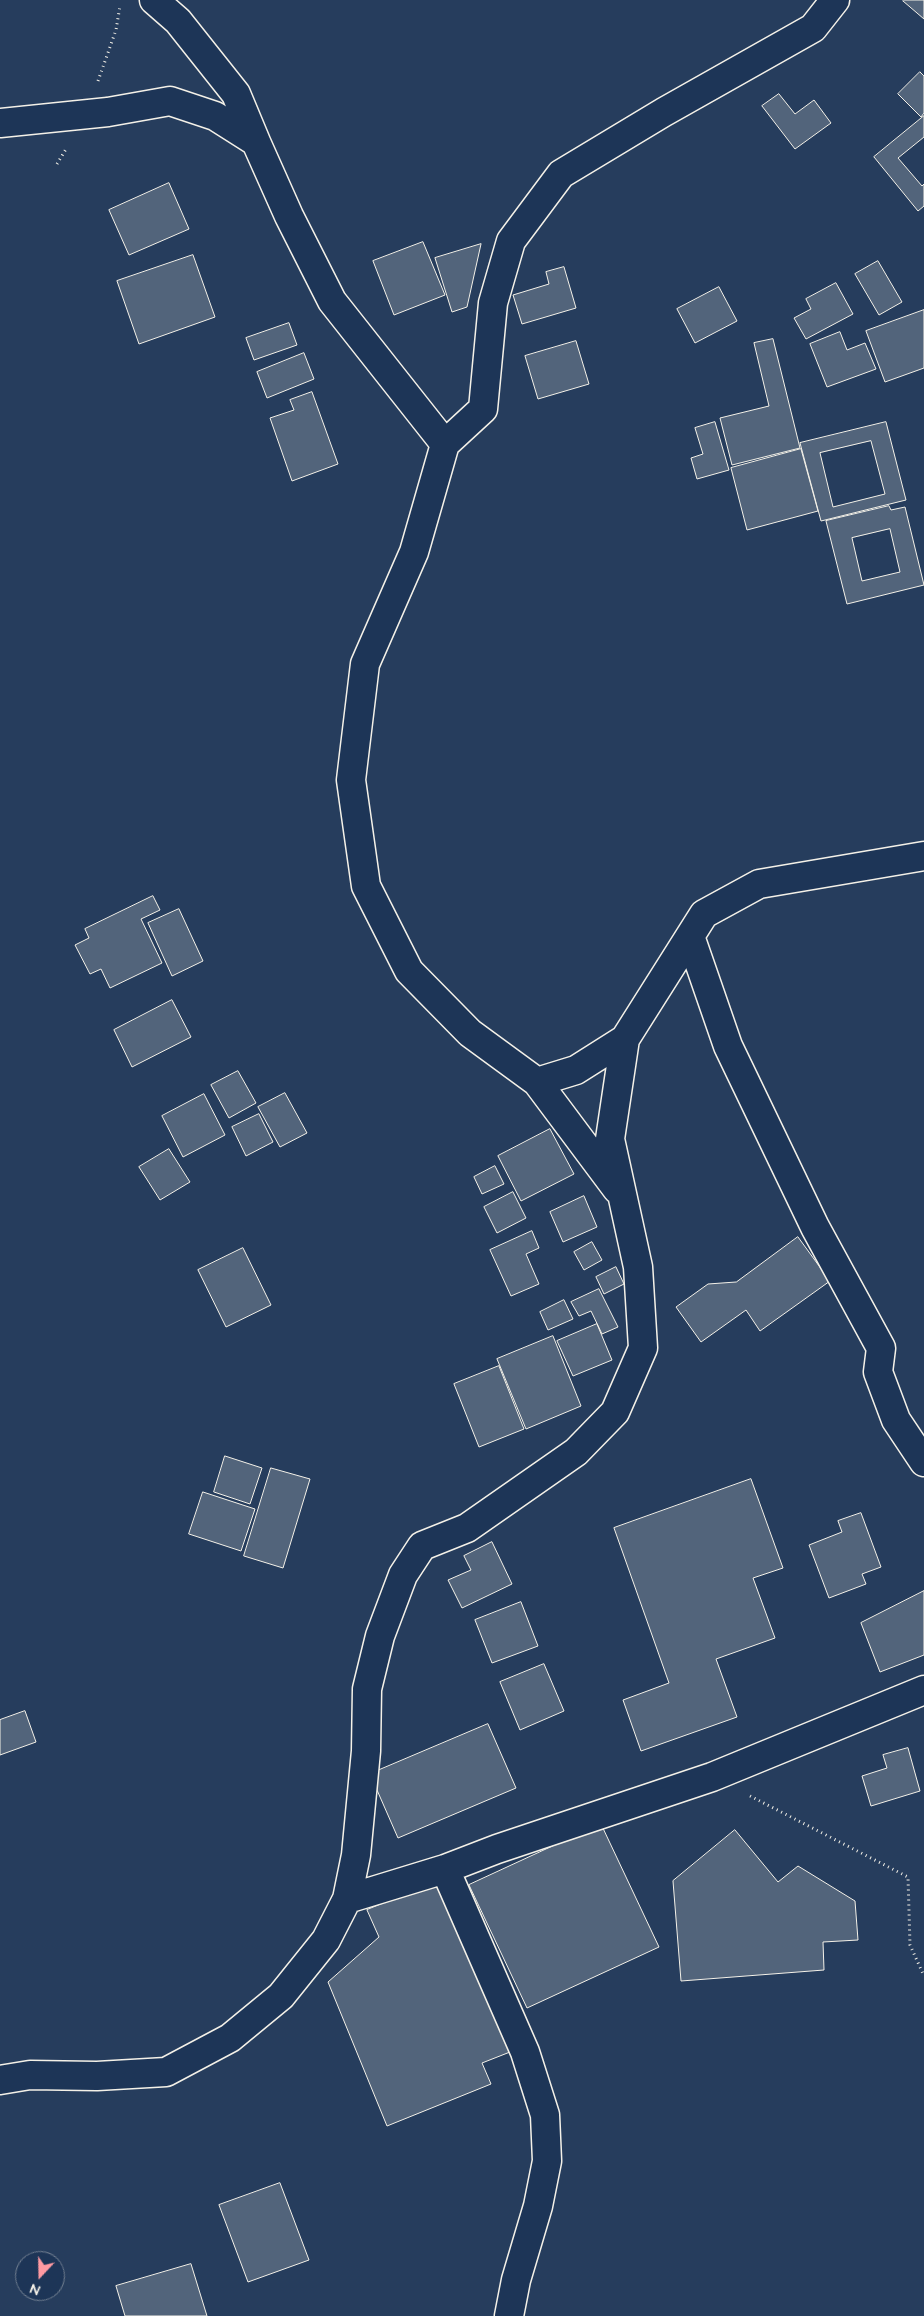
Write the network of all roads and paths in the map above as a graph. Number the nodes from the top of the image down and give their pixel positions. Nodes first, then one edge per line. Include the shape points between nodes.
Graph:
1 (154, 0) edge
2 (835, 0) edge
3 (0, 123) edge
4 (256, 142) junction
5 (445, 444) junction
6 (924, 856) edge
7 (690, 936) junction
8 (625, 1039) junction
9 (537, 1082) junction
10 (621, 1195) junction
11 (924, 1462) edge
12 (924, 1690) edge
13 (712, 1777) junction
14 (445, 1870) junction
15 (347, 1899) junction
16 (924, 1976) edge
17 (0, 2080) edge
18 (510, 2316) edge

1 - 4 street via 178,21 236,94
2 - 5 street via 813,28 562,174 510,241 493,303 483,409
3 - 4 street via 108,112 170,101 216,116
4 - 5 street via 332,302
5 - 9 street via 414,552 365,664 351,780 366,886 409,971 470,1033
6 - 7 street via 759,884 704,914
7 - 8 street
7 - 11 street via 728,1046 815,1227 881,1348 878,1372 896,1420
8 - 9 street via 576,1070
8 - 10 street via 610,1139
9 - 10 street
10 - 15 street via 638,1267 643,1348 615,1412 576,1452 468,1528 422,1546 403,1575 380,1636 367,1689 356,1855
12 - 13 street
13 - 14 street via 497,1849
13 - 16 path via 908,1877 910,1945
14 - 15 street
14 - 18 street via 526,2052 545,2115 547,2161 538,2206 516,2280
15 - 17 street via 326,1940 281,1996 230,2038 174,2068 166,2072 30,2075

